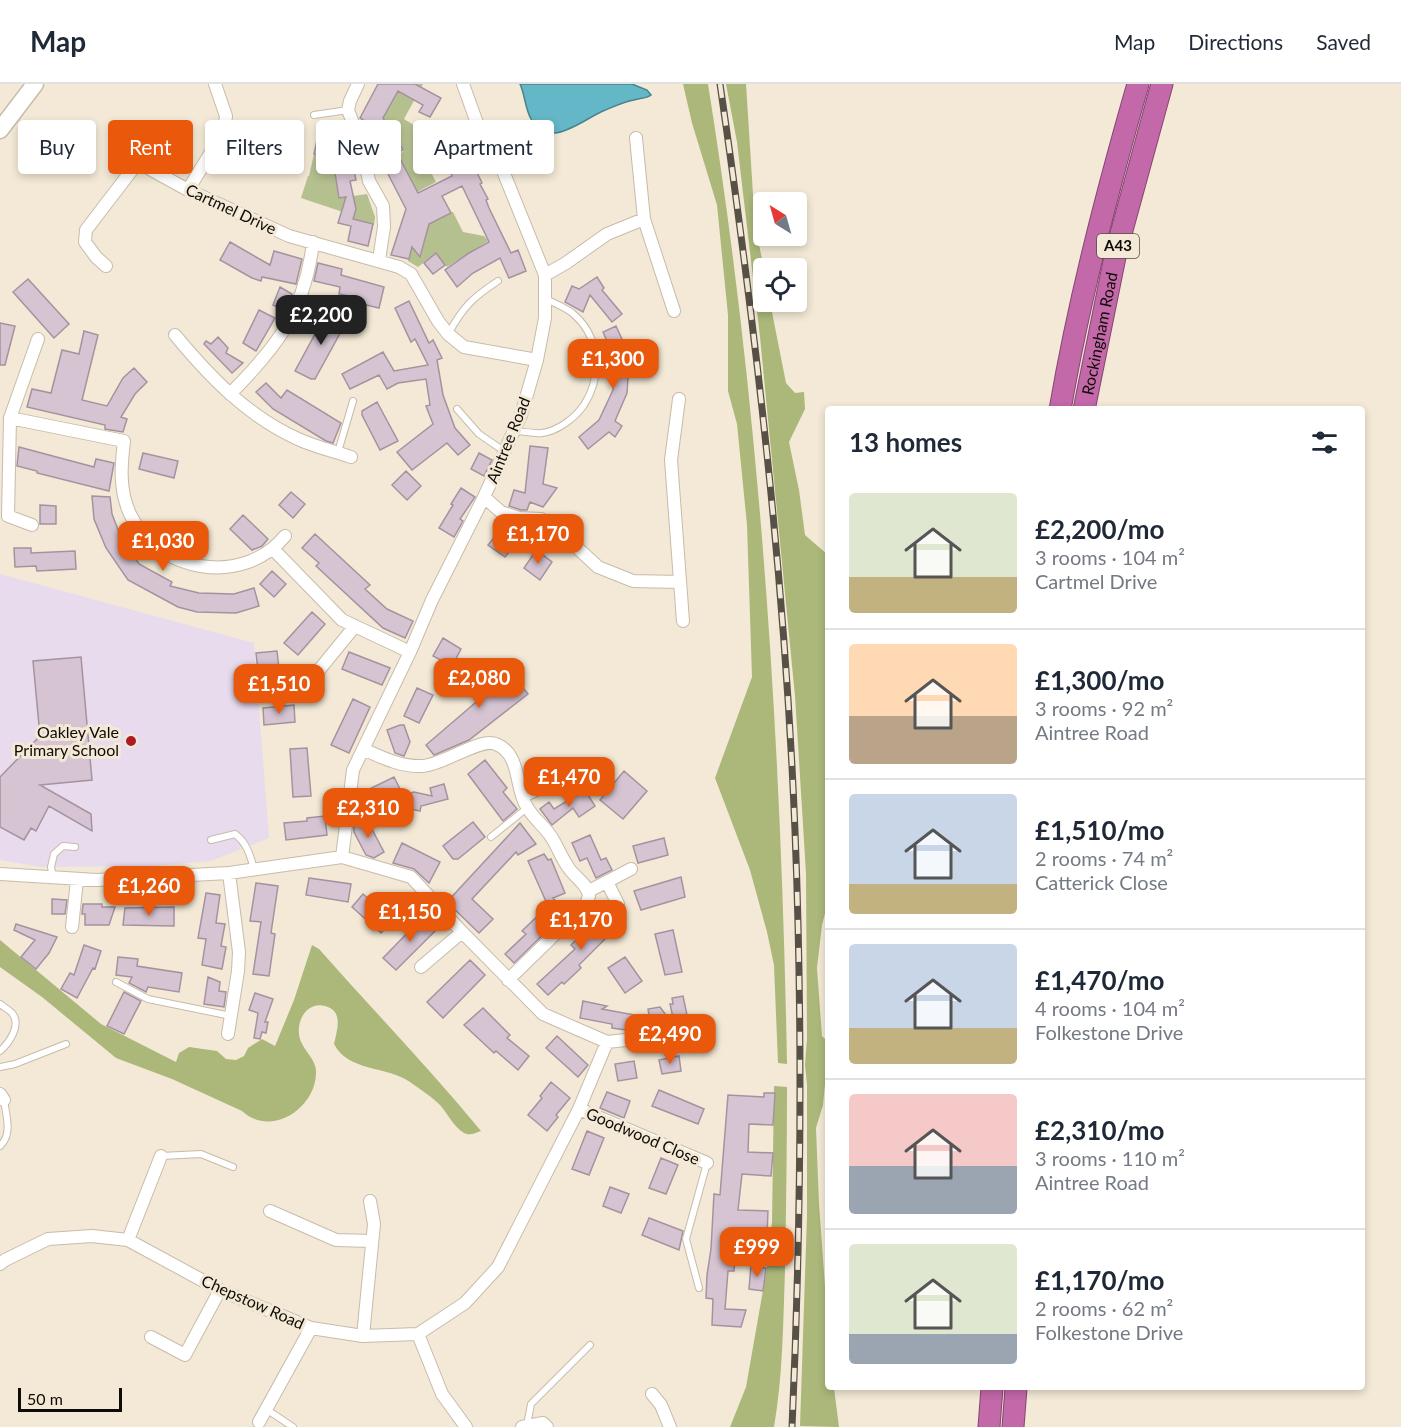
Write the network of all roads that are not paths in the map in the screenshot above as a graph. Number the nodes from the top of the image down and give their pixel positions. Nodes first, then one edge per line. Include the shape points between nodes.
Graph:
1 (35, 84) edge
2 (215, 84) edge
3 (358, 84) edge
4 (463, 84) edge
5 (1138, 84) edge
6 (1162, 84) edge
7 (348, 110) junction
8 (314, 115) dead end
9 (0, 130) edge
10 (636, 138) dead end
11 (129, 174) edge
12 (159, 174) edge
13 (188, 190) junction
14 (644, 219) junction
15 (313, 242) junction
16 (379, 260) junction
17 (106, 266) dead end
18 (545, 274) junction
19 (498, 280) dead end
20 (546, 299) junction
21 (674, 311) dead end
22 (175, 334) dead end
23 (448, 334) junction
24 (38, 339) dead end
25 (537, 360) junction
26 (230, 394) junction
27 (679, 399) dead end
28 (353, 401) dead end
29 (1061, 406) edge
30 (1085, 406) edge
31 (457, 409) dead end
32 (10, 418) junction
33 (513, 430) junction
34 (504, 451) junction
35 (338, 453) junction
36 (351, 457) dead end
37 (484, 497) junction
38 (32, 525) dead end
39 (285, 536) dead end
40 (273, 549) junction
41 (680, 582) junction
42 (683, 621) dead end
43 (355, 626) junction
44 (410, 652) junction
45 (306, 686) dead end
46 (363, 749) junction
47 (606, 768) dead end
48 (525, 803) junction
49 (490, 837) dead end
50 (211, 840) dead end
51 (75, 847) dead end
52 (342, 857) junction
53 (254, 869) junction
54 (631, 869) dead end
55 (229, 873) junction
56 (0, 874) edge
57 (53, 878) junction
58 (77, 880) junction
59 (607, 882) junction
60 (589, 891) junction
61 (618, 904) dead end
62 (72, 927) dead end
63 (462, 932) junction
64 (421, 967) dead end
65 (508, 980) junction
66 (116, 982) dead end
67 (0, 1004) edge
68 (231, 1016) junction
69 (692, 1033) dead end
70 (228, 1034) dead end
71 (607, 1042) junction
72 (66, 1044) dead end
73 (0, 1051) edge
74 (0, 1067) edge
75 (2, 1097) edge
76 (579, 1108) junction
77 (0, 1146) edge
78 (161, 1156) joint
79 (707, 1163) joint
80 (233, 1167) dead end
81 (369, 1201) dead end
82 (270, 1211) dead end
83 (128, 1240) junction
84 (372, 1242) junction
85 (0, 1264) edge
86 (699, 1288) dead end
87 (220, 1290) junction
88 (312, 1329) junction
89 (418, 1334) junction
90 (363, 1336) junction
91 (151, 1338) dead end
92 (590, 1345) dead end
93 (992, 1390) edge
94 (1016, 1390) edge
95 (652, 1394) dead end
96 (266, 1409) junction
97 (259, 1422) dead end
98 (524, 1426) edge
99 (293, 1427) edge
100 (466, 1427) edge
101 (547, 1427) edge
102 (670, 1427) edge
103 (989, 1427) edge
104 (1013, 1427) edge

1 - 9 street
2 - 13 street via 226,116 224,131
3 - 7 street
4 - 18 street, Aintree Road
5 - 29 highway, Rockingham Road / A43 via 1093,249
6 - 30 highway, Rockingham Road / A43 via 1116,252
7 - 8 lane
7 - 16 street via 369,181 383,207
10 - 14 street
11 - 17 street via 86,230 85,242
12 - 13 street, Cartmel Drive
13 - 15 street, Cartmel Drive via 289,236
14 - 18 street via 607,234
14 - 21 street
15 - 16 street, Cartmel Drive
15 - 26 street via 292,319 268,353
16 - 23 street, Cartmel Drive via 411,274
18 - 20 street, Aintree Road
19 - 23 lane via 475,295
20 - 25 street, Aintree Road
20 - 33 lane via 570,312 588,333 596,352 595,379 589,397 569,421 542,433
22 - 26 street
23 - 25 street, Cartmel Drive via 464,347
24 - 32 street
25 - 33 street, Aintree Road
26 - 35 street via 277,429
27 - 41 street via 671,460
28 - 35 lane
31 - 34 lane via 479,434
32 - 38 street via 8,516
32 - 40 street via 124,441 121,471 126,502 136,522 159,549 180,560 216,568 238,565
33 - 34 street, Aintree Road
34 - 37 street, Aintree Road
35 - 36 street
37 - 41 street via 501,512 541,519 598,567 633,581
37 - 44 street, Aintree Road
39 - 40 street
40 - 43 street via 342,620
41 - 42 street
43 - 44 street
43 - 45 street
44 - 46 street, Aintree Road
46 - 48 street via 402,765 424,766 439,764 477,745 496,744 513,759
46 - 52 street, Aintree Road via 353,770
47 - 48 lane via 555,785
48 - 49 lane
48 - 60 street via 566,865
50 - 53 lane via 235,834 248,849
51 - 57 lane via 63,846 54,854
52 - 53 street
52 - 63 street via 411,877
53 - 55 street
54 - 59 street
55 - 58 street
55 - 68 street via 239,952
56 - 57 street
57 - 58 street
58 - 62 street
59 - 60 street
59 - 61 street
60 - 65 street via 586,903
63 - 64 street
63 - 65 street
65 - 71 street via 543,1014
66 - 68 lane via 148,999
67 - 73 lane via 15,1020 13,1035
68 - 70 street
69 - 71 street
71 - 76 street
72 - 74 lane
75 - 77 lane via 8,1134
76 - 79 street, Goodwood Close
76 - 89 street via 498,1267 465,1303
78 - 80 lane via 201,1154
78 - 83 street
79 - 86 lane via 686,1239
81 - 84 street via 374,1224
82 - 84 street via 336,1240
83 - 85 street, Chepstow Road via 92,1236 48,1239
83 - 87 street, Chepstow Road
84 - 90 street
87 - 88 street, Chepstow Road
87 - 91 street via 185,1355
88 - 90 street, Chepstow Road
88 - 96 street
89 - 90 street, Chepstow Road
89 - 100 street via 442,1394
92 - 98 lane via 538,1395
93 - 103 highway
94 - 104 highway
95 - 102 street
96 - 97 street
96 - 99 lane
98 - 101 street via 543,1423

